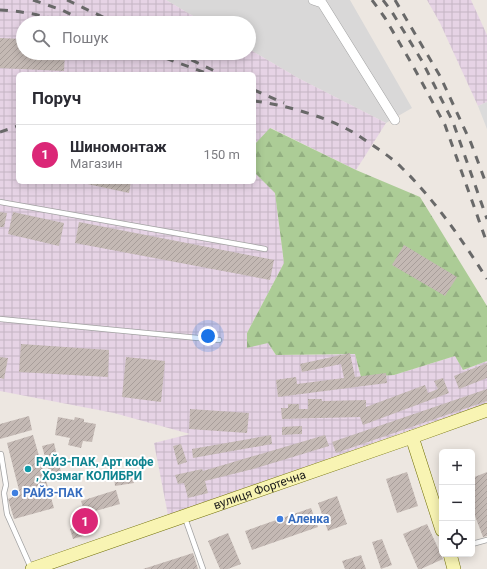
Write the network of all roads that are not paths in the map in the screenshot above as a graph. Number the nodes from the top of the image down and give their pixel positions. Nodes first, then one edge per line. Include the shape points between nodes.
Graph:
1 (318, 1) edge
2 (395, 120) dead end
3 (0, 202) edge
4 (265, 249) dead end
5 (0, 319) edge
6 (219, 340) dead end
7 (487, 410) edge
8 (412, 438) junction
9 (1, 454) edge
10 (184, 516) junction
11 (439, 521) edge
12 (487, 540) edge
13 (475, 543) edge
14 (451, 557) edge
15 (32, 569) edge
16 (202, 569) edge
17 (454, 569) edge

1 - 2 street
3 - 4 lane
5 - 6 lane
7 - 8 street, вулиця Фортечна
8 - 10 street, вулиця Фортечна
8 - 11 street
9 - 15 lane via 7,514
10 - 15 street, вулиця Фортечна
10 - 16 lane
12 - 13 lane
14 - 17 street

